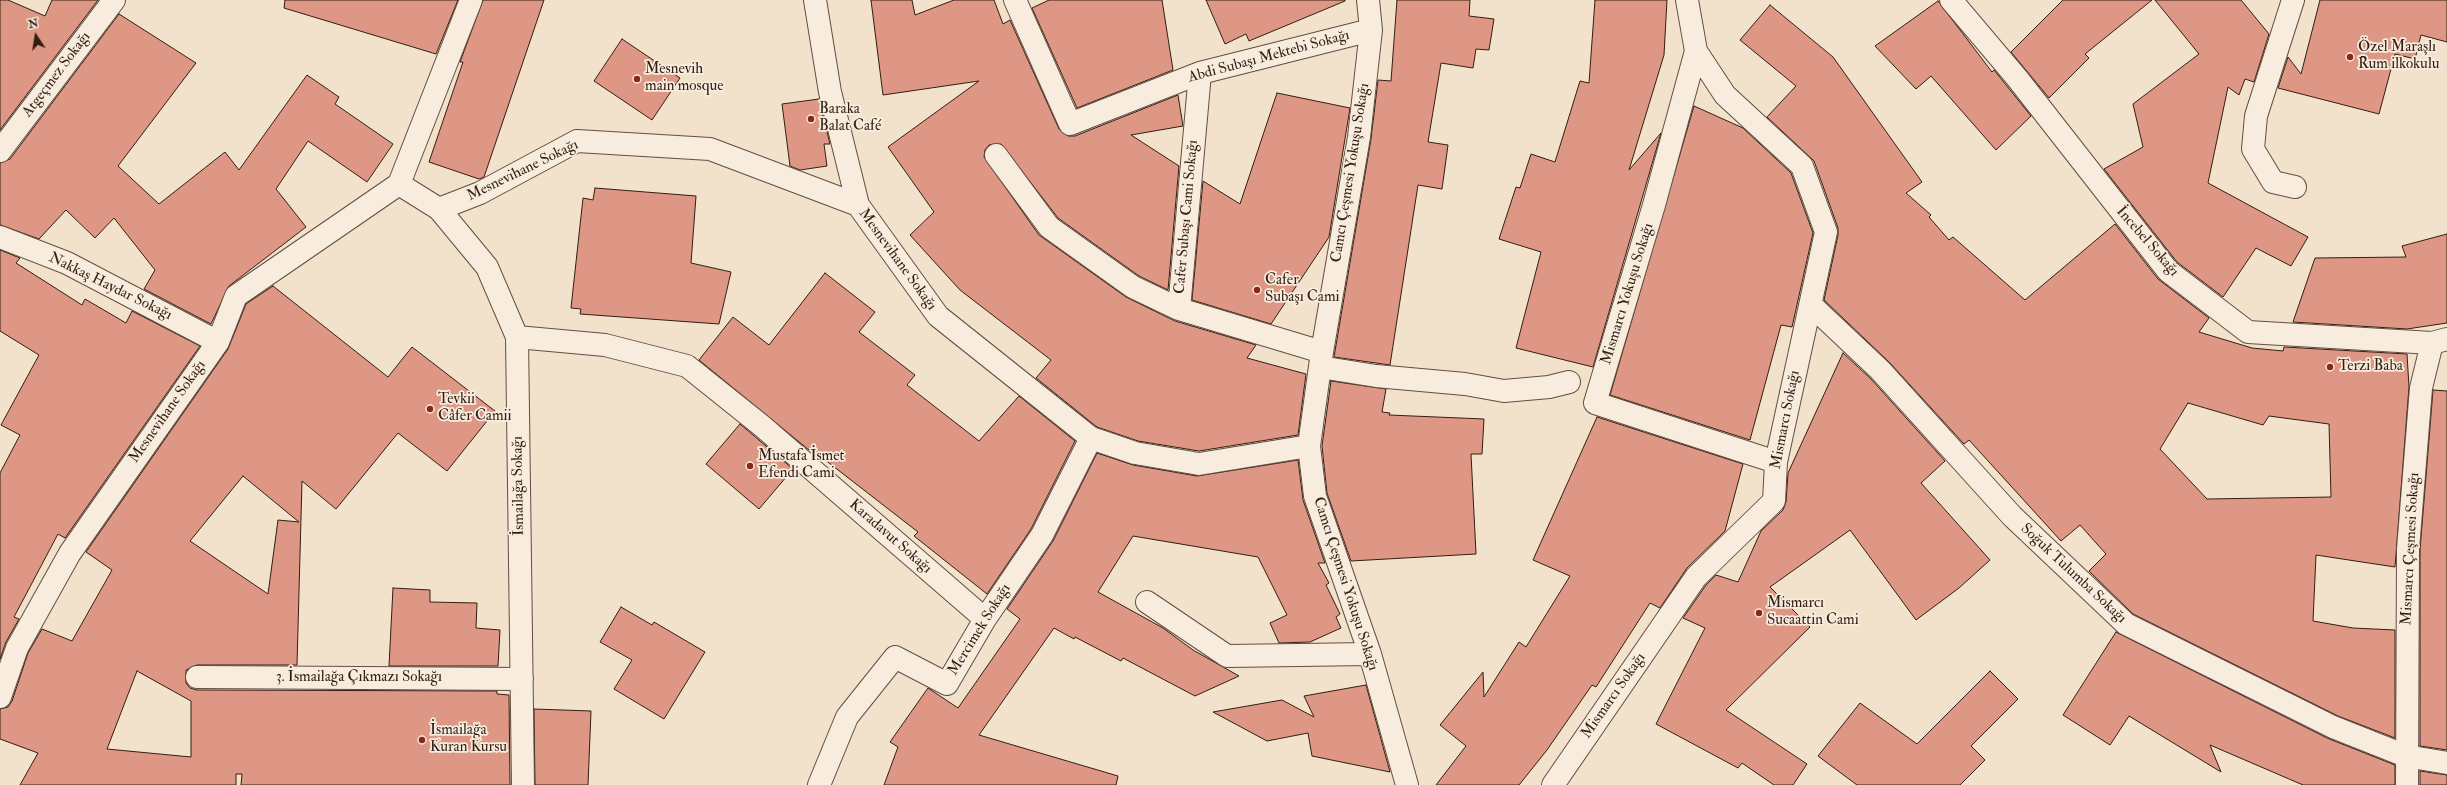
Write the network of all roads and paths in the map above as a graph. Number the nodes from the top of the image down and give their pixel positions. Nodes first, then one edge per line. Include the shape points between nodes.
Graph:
1 (114, 0) edge
2 (470, 0) edge
3 (814, 0) edge
4 (1016, 0) edge
5 (1368, 0) edge
6 (1687, 0) edge
7 (1951, 0) edge
8 (2293, 0) edge
9 (1371, 30) junction
10 (1696, 51) junction
11 (1200, 73) junction
12 (0, 151) edge
13 (996, 154) dead end
14 (399, 184) junction
15 (2295, 187) dead end
16 (858, 206) junction
17 (439, 209) junction
18 (0, 237) edge
19 (1811, 305) junction
20 (1179, 309) junction
21 (517, 337) junction
22 (2440, 341) edge
23 (218, 342) junction
24 (1321, 360) junction
25 (1569, 382) dead end
26 (1091, 438) junction
27 (1309, 446) junction
28 (1776, 462) junction
29 (1147, 602) dead end
30 (985, 619) junction
31 (8, 650) edge
32 (1370, 654) junction
33 (197, 677) dead end
34 (522, 679) junction
35 (0, 697) edge
36 (2406, 756) junction
37 (2447, 763) edge
38 (523, 785) edge
39 (819, 785) edge
40 (1407, 785) edge
41 (1553, 785) edge
42 (2407, 785) edge

1 - 12 street, Atgeçmez Sokağı
2 - 14 street
3 - 16 street via 830,92
4 - 11 street, Abdi Subaşı Mektebi Sokağı via 1070,124
5 - 9 street, Camcı Çeşmesi Yokuşu Sokağı
6 - 10 street, Mismarcı Yokuşu Sokağı
7 - 22 street, İncebel Sokağı via 2018,78 2168,271 2248,332
8 - 15 street via 2256,116 2253,149 2273,182
9 - 11 street, Abdi Subaşı Mektebi Sokağı
9 - 24 street, Camcı Çeşmesi Yokuşu Sokağı via 1359,137
10 - 19 street, Mismarcı Sokağı via 1725,95 1802,166 1826,232
10 - 28 street, Mismarcı Yokuşu Sokağı via 1654,205 1595,403
11 - 20 street, Cafer Subaşı Cami Sokağı
13 - 20 street via 1049,227 1133,288
14 - 17 street, İsmailağa Sokağı
14 - 23 street, Mesnevihane Sokağı via 236,296
16 - 17 street, Mesnevihane Sokağı via 710,149 577,141 480,193
16 - 26 street, Mesnevihane Sokağı via 938,316
17 - 21 street, İsmailağa Sokağı via 487,267
18 - 23 street, Nakkaş Haydar Sokağı via 66,263
19 - 28 street, Mismarcı Sokağı
19 - 36 street, Soğuk Tulumba Sokağı via 1880,370 2012,516 2126,624 2333,727
20 - 24 street, Cafer Subaşı Cami Sokağı
21 - 30 street, Karadavut Sokağı via 605,345 687,366 762,426
21 - 34 street, İsmailağa Sokağı
22 - 36 street, Mismarcı Çeşmesi Sokağı via 2421,388 2408,549
23 - 31 street, Mesnevihane Sokağı via 70,553
24 - 25 street, Cafer Subaşı Cami Sokağı via 1376,376 1465,384 1504,391 1549,387
24 - 27 street, Camcı Çeşmesi Yokuşu Sokağı
26 - 27 street, Mesnevihane Sokağı via 1135,454 1200,464
26 - 30 street, Mercimek Sokağı via 1042,535
27 - 32 street, Camcı Çeşmesi Yokuşu Sokağı via 1315,496
28 - 41 street, Mismarcı Sokağı via 1774,501 1696,577
29 - 32 street via 1226,656
30 - 39 street, Mercimek Sokağı via 947,684 895,658 847,717
31 - 35 street, Mesnevihane Sokağı
32 - 40 street, Camcı Çeşmesi Yokuşu Sokağı
33 - 34 street, 3. İsmailağa Çıkmazı Sokağı
34 - 38 street, İsmailağa Sokağı
36 - 37 street, Soğuk Tulumba Sokağı
36 - 42 street, Mismarcı Çeşmesi Sokağı

